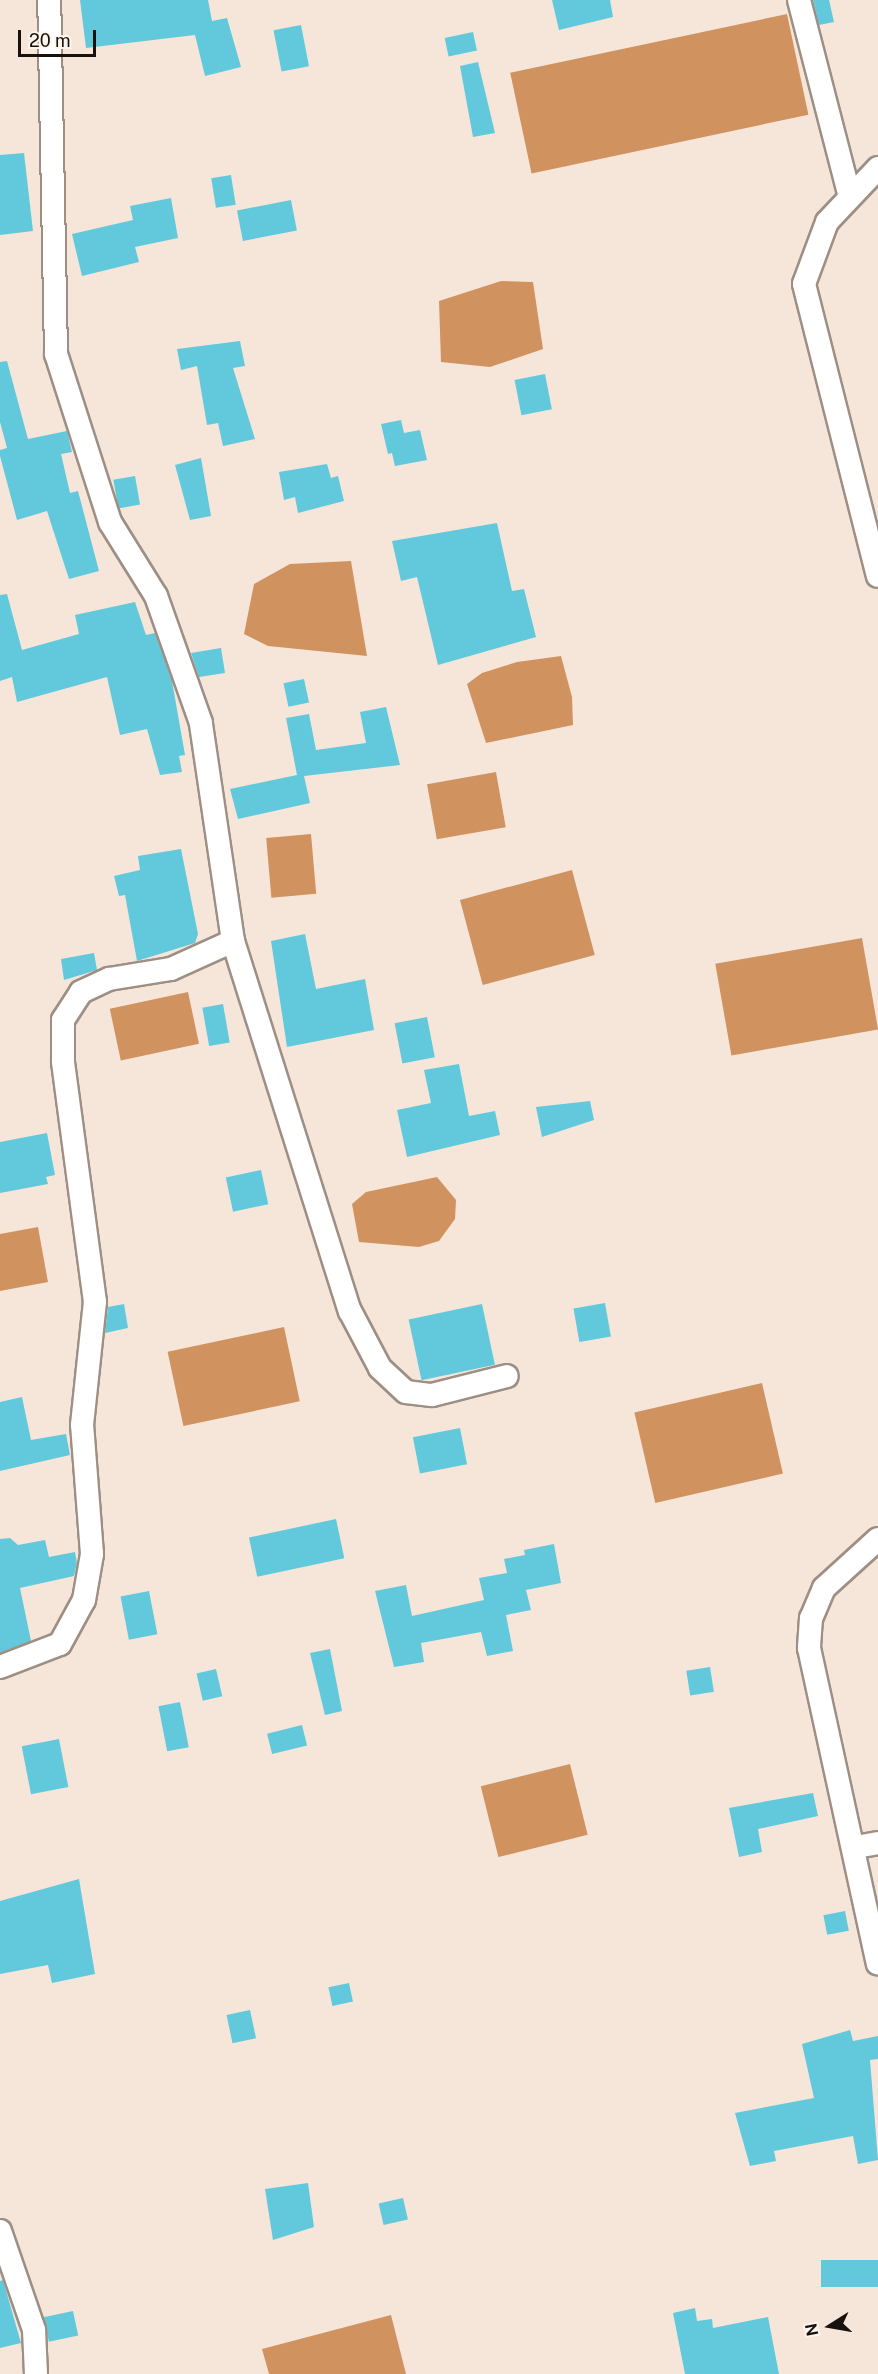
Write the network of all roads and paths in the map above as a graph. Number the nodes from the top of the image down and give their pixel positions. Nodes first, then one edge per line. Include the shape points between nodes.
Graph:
1 (49, 0) edge
2 (799, 0) edge
3 (878, 168) edge
4 (849, 194) junction
5 (878, 576) edge
6 (233, 941) junction
7 (507, 1376) dead end
8 (878, 1539) edge
9 (0, 1667) edge
10 (867, 1845) edge
11 (878, 1964) edge
12 (0, 2231) edge
13 (36, 2374) edge

1 - 6 street via 56,354 110,522 156,596 201,723
2 - 4 street
3 - 4 street
4 - 5 street via 827,222 804,284
6 - 7 street via 350,1311 380,1368 406,1392 432,1395
6 - 9 street via 171,969 109,979 81,992 63,1020 63,1061 95,1302 82,1425 92,1554 84,1600 60,1644
8 - 10 street via 824,1588 811,1618 809,1648
10 - 11 street
12 - 13 street via 34,2330

